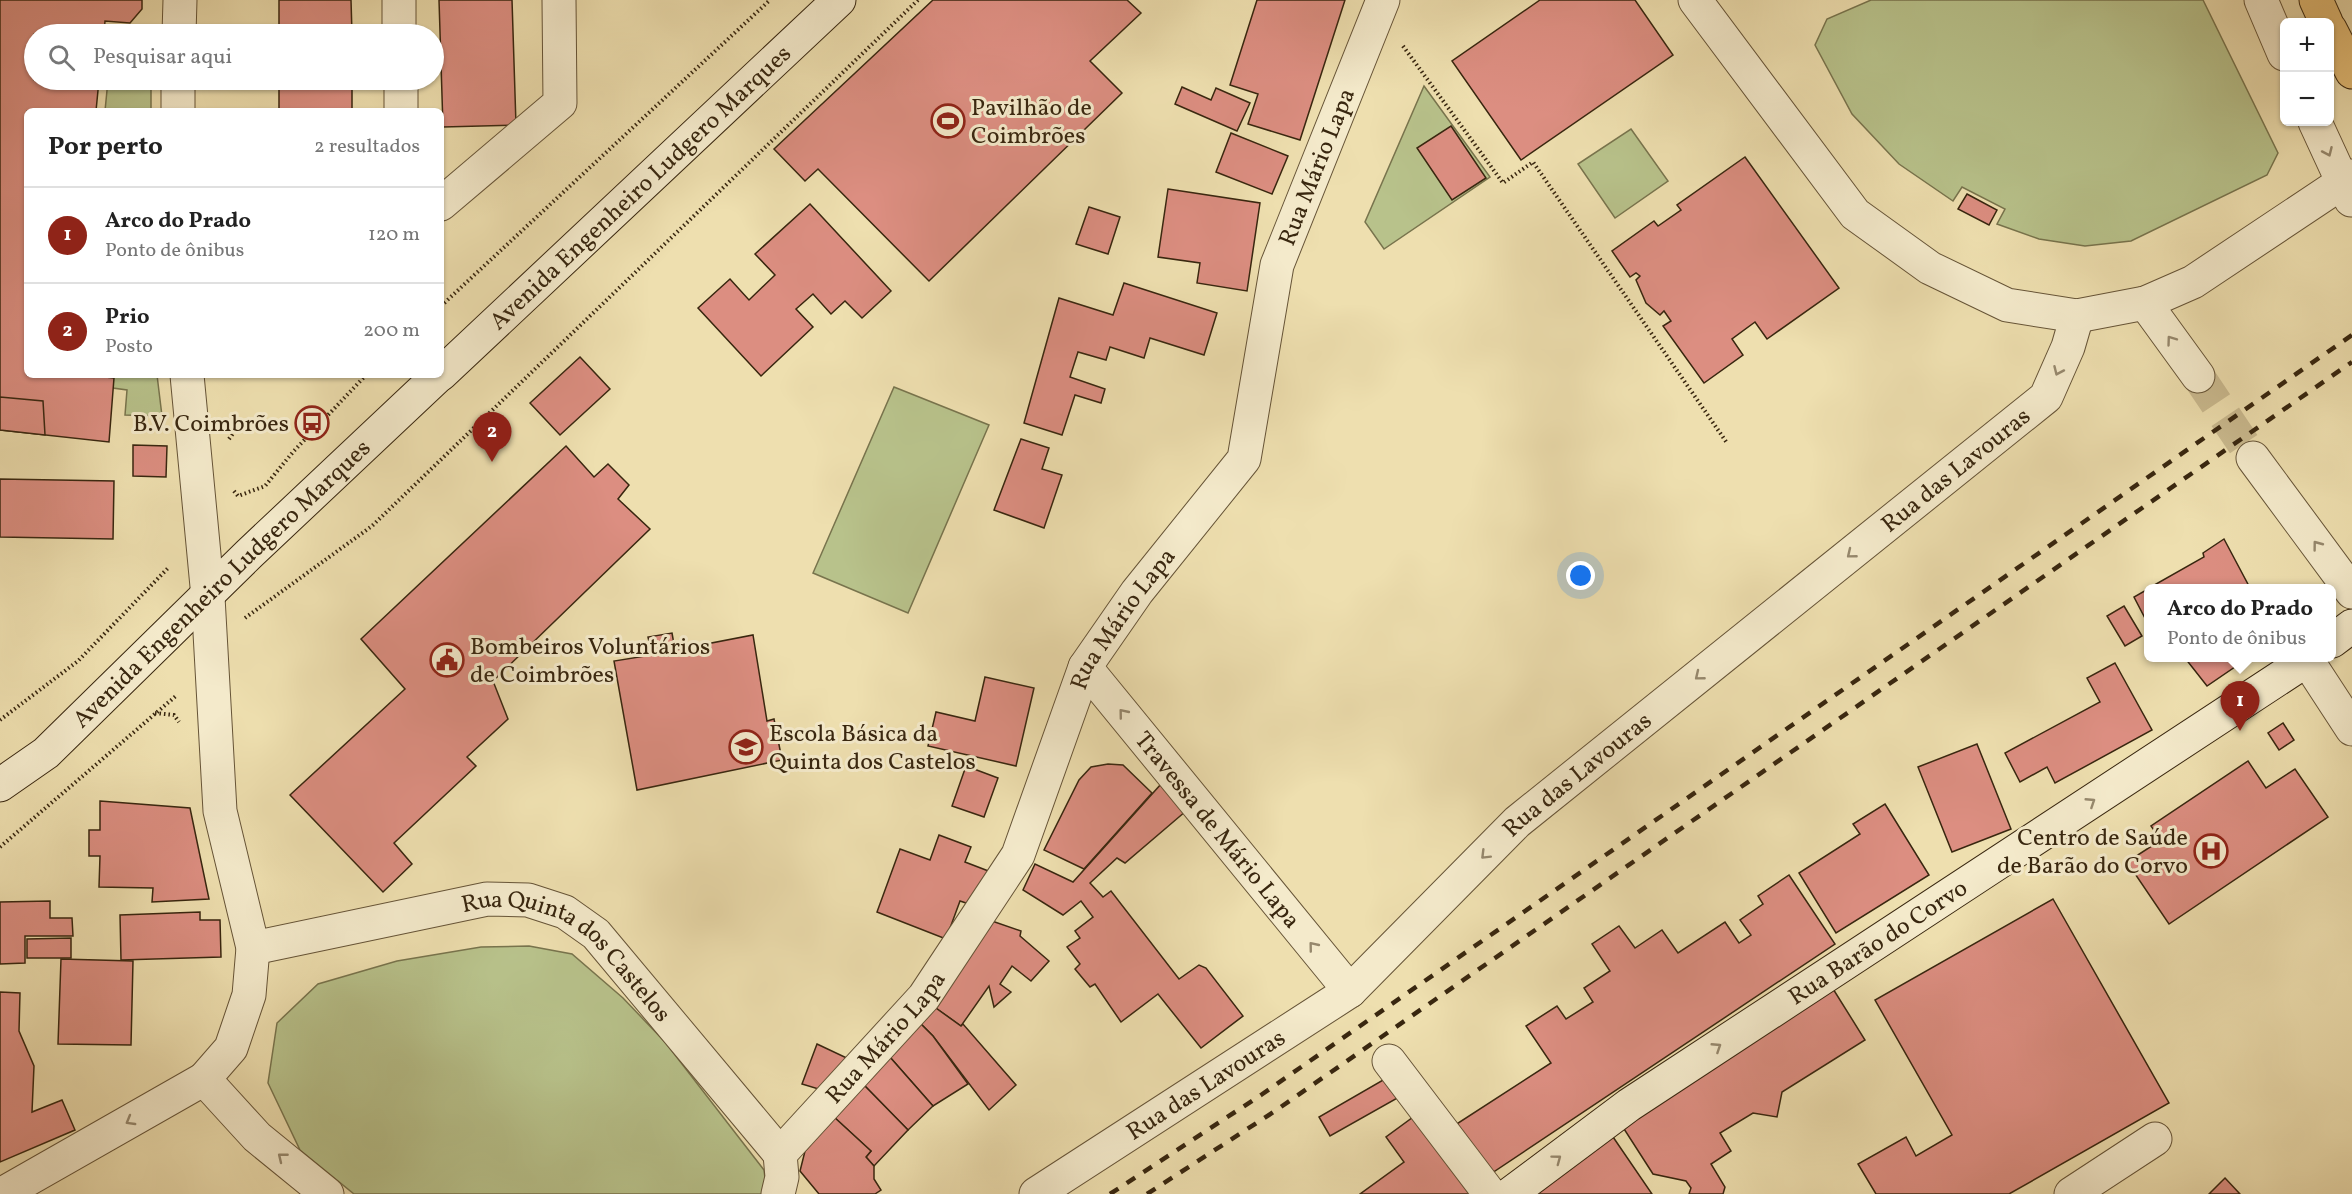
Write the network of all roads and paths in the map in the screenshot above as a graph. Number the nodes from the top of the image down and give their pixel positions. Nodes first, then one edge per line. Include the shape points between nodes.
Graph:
1 (180, 0) edge
2 (399, 0) edge
3 (559, 0) edge
4 (770, 0) edge
5 (839, 0) edge
6 (918, 0) edge
7 (1695, 0) edge
8 (2260, 0) edge
9 (2316, 0) edge
10 (1381, 6) edge
11 (2324, 18) edge
12 (179, 24) edge
13 (399, 24) edge
14 (2334, 37) edge
15 (2280, 45) edge
16 (2352, 72) edge
17 (178, 90) edge
18 (401, 90) edge
19 (178, 108) edge
20 (401, 108) edge
21 (2317, 126) edge
22 (2349, 187) edge
23 (444, 201) edge
24 (444, 303) edge
25 (2145, 303) junction
26 (2077, 316) junction
27 (444, 370) edge
28 (2198, 376) tunnel mouth
29 (194, 378) edge
30 (363, 378) edge
31 (436, 378) edge
32 (237, 428) dead end
33 (227, 441) dead end
34 (1727, 443) dead end
35 (2253, 458) tunnel mouth
36 (230, 486) dead end
37 (162, 574) dead end
38 (2352, 592) edge
39 (208, 597) junction
40 (246, 617) dead end
41 (2352, 626) edge
42 (2336, 638) edge
43 (2302, 662) edge
44 (2320, 662) edge
45 (1085, 667) junction
46 (155, 713) dead end
47 (0, 720) edge
48 (2352, 729) edge
49 (0, 786) edge
50 (0, 847) edge
51 (253, 948) junction
52 (1350, 991) junction
53 (1389, 1061) dead end
54 (204, 1079) junction
55 (2155, 1139) dead end
56 (780, 1154) junction
57 (2, 1194) edge
58 (327, 1194) edge
59 (778, 1194) edge
60 (1036, 1194) edge
61 (1490, 1194) edge
62 (1510, 1194) edge
63 (2071, 1194) edge

1 - 12 street
2 - 13 street
3 - 23 street via 560,103
4 - 24 path
5 - 27 street, Avenida Engenheiro Ludgero Marques
6 - 40 path via 372,526
7 - 26 street via 1855,214 1930,268 2007,305
8 - 15 street
9 - 11 main road
10 - 34 path via 1503,183 1533,162
10 - 45 street, Rua Mário Lapa via 1277,265 1244,459 1137,592
14 - 16 main road
17 - 19 street
18 - 20 street
21 -> 22 street
22 - 25 street via 2193,282
25 - 26 street
28 -> 25 street
26 -> 52 street, Rua das Lavouras via 2046,397 1517,822
29 - 39 street
30 - 36 path via 265,486 238,496
31 - 39 street, Avenida Engenheiro Ludgero Marques
32 - 33 path
38 -> 35 street
37 - 47 path via 78,662
39 - 49 street, Avenida Engenheiro Ludgero Marques via 46,753
39 - 51 street via 220,811
41 - 42 street, Rua Barão do Corvo
62 -> 43 street, Rua Barão do Corvo via 1629,1104
44 - 48 street
52 -> 45 street, Travessa de Mário Lapa
45 - 56 street, Rua Mário Lapa via 1018,855 924,997
46 - 50 path
51 - 54 street via 249,995 231,1048
51 - 56 street, Rua Quinta dos Castelos via 487,899 528,900 565,912 596,934
52 - 60 street, Rua das Lavouras
53 - 61 street
54 -> 57 street
58 -> 54 street via 257,1137
55 - 63 street
56 - 59 street via 782,1177

